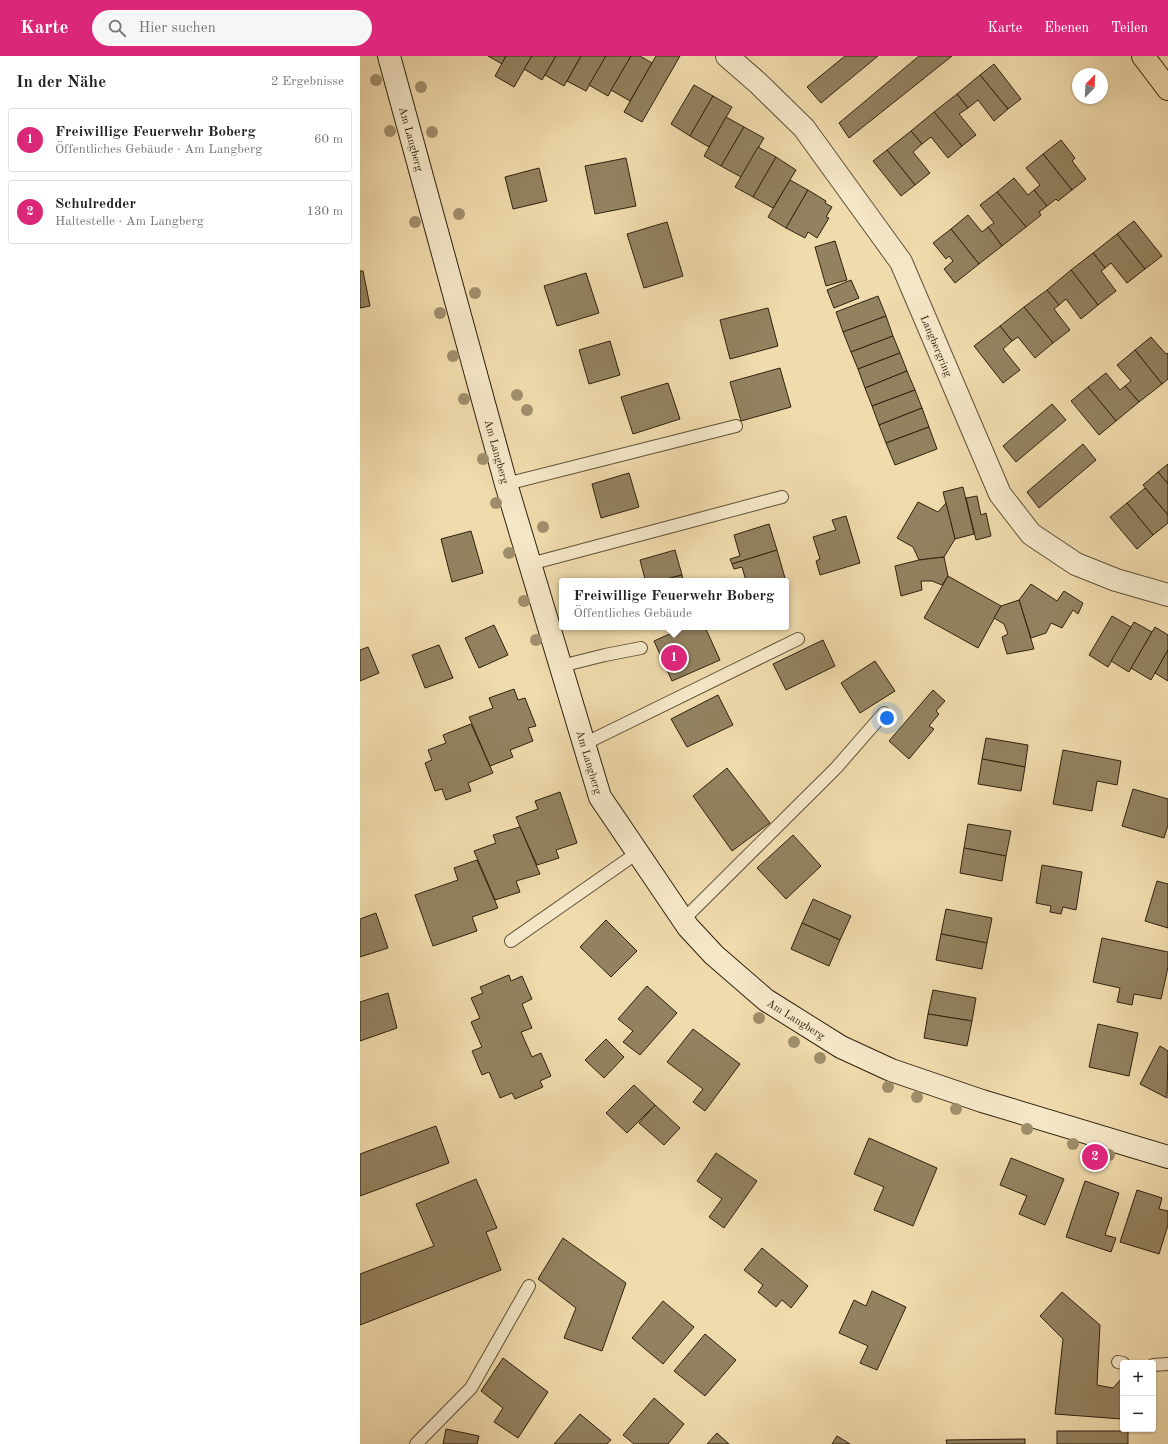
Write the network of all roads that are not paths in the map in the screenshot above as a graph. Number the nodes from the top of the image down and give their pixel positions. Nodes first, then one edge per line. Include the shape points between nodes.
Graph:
1 (389, 56) edge
2 (727, 56) edge
3 (1143, 56) edge
4 (1168, 89) edge
5 (736, 426) dead end
6 (506, 484) junction
7 (782, 498) dead end
8 (530, 564) junction
9 (1168, 595) edge
10 (798, 639) dead end
11 (641, 648) dead end
12 (561, 666) junction
13 (884, 713) dead end
14 (584, 744) junction
15 (637, 853) junction
16 (683, 920) junction
17 (511, 940) dead end
18 (1168, 1157) edge
19 (529, 1286) dead end
20 (1168, 1364) edge
21 (1156, 1365) edge
22 (416, 1444) edge

1 - 6 street, Am Langberg
2 - 9 street, Langbergring via 758,82 804,128 901,262 1000,494 1031,534 1076,564 1116,580
3 - 4 main road
5 - 6 lane
6 - 8 street, Am Langberg
7 - 8 lane
8 - 12 street, Am Langberg
10 - 14 lane
11 - 12 lane
12 - 14 street, Am Langberg
13 - 16 lane via 836,768
14 - 15 street, Am Langberg via 600,797
15 - 16 street, Am Langberg
15 - 17 lane
16 - 18 street, Am Langberg via 714,955 766,1000 841,1047 891,1070 968,1096
19 - 22 lane via 471,1388
20 - 21 lane

